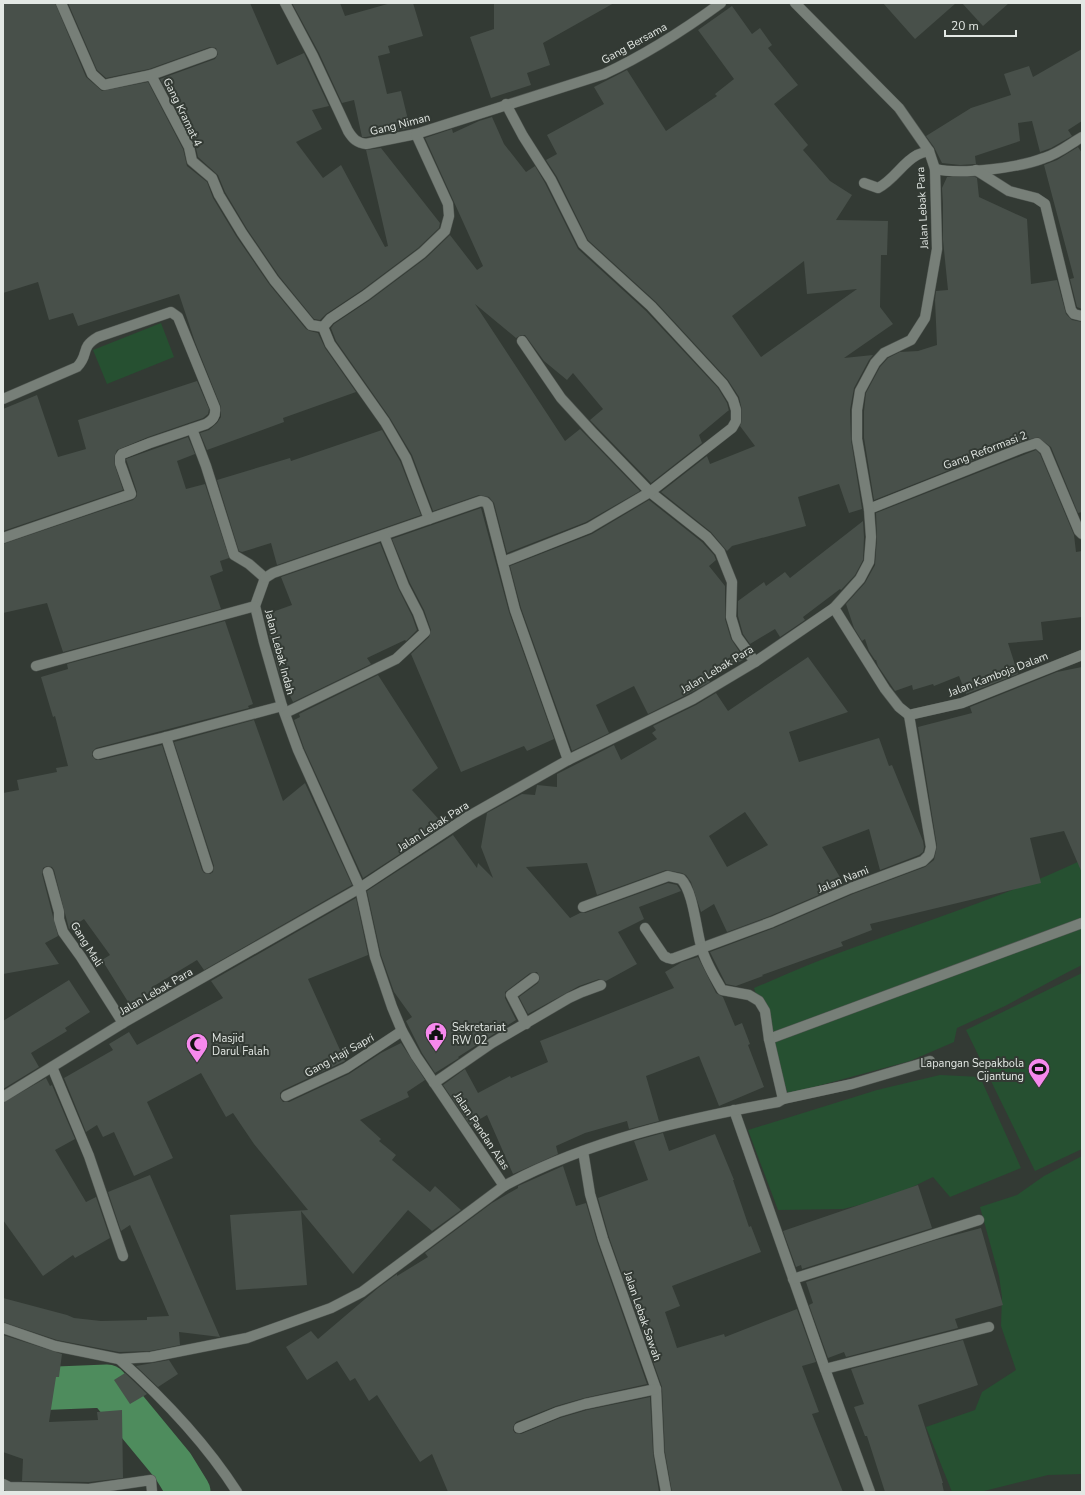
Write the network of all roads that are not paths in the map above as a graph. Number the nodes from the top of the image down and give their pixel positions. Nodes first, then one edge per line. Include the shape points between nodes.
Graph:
1 (61, 3) edge
2 (285, 3) edge
3 (721, 3) edge
4 (795, 3) edge
5 (212, 53) dead end
6 (151, 75) junction
7 (506, 104) junction
8 (416, 134) junction
9 (1082, 137) edge
10 (929, 151) junction
11 (935, 169) junction
12 (976, 170) junction
13 (864, 184) dead end
14 (1082, 316) edge
15 (323, 327) junction
16 (522, 341) dead end
17 (3, 399) edge
18 (192, 429) junction
19 (650, 492) junction
20 (869, 509) junction
21 (429, 519) junction
22 (1082, 534) edge
23 (384, 535) junction
24 (3, 538) edge
25 (503, 562) junction
26 (265, 578) junction
27 (255, 606) junction
28 (834, 608) junction
29 (1082, 655) edge
30 (754, 662) junction
31 (36, 666) dead end
32 (284, 709) junction
33 (909, 714) junction
34 (166, 738) junction
35 (98, 754) dead end
36 (568, 760) junction
37 (208, 868) dead end
38 (48, 872) dead end
39 (360, 888) junction
40 (583, 907) dead end
41 (1082, 923) edge
42 (645, 928) dead end
43 (701, 947) junction
44 (534, 978) dead end
45 (601, 985) dead end
46 (123, 1023) junction
47 (526, 1024) junction
48 (402, 1031) junction
49 (769, 1039) junction
50 (930, 1061) dead end
51 (52, 1067) junction
52 (434, 1083) junction
53 (286, 1096) dead end
54 (3, 1097) edge
55 (784, 1099) junction
56 (734, 1110) junction
57 (583, 1151) junction
58 (504, 1186) junction
59 (979, 1220) dead end
60 (123, 1256) dead end
61 (793, 1279) junction
62 (989, 1327) dead end
63 (3, 1328) edge
64 (119, 1359) junction
65 (825, 1369) junction
66 (656, 1389) junction
67 (519, 1428) dead end
68 (3, 1484) edge
69 (152, 1492) edge
70 (237, 1492) edge
71 (666, 1492) edge
72 (870, 1492) edge

1 - 6 street, Gang Kramat 4 via 92,74 104,85
2 - 8 street, Gang Niman via 352,138 366,144
3 - 7 street, Gang Bersama via 662,43 604,74
4 - 10 street, Jalan Lebak Para via 899,108
5 - 6 street
6 - 15 street, Gang Kramat 4 via 189,147 192,161 212,178 242,233 274,280 311,324
7 - 8 street, Gang Niman
7 - 19 street via 551,180 583,244 652,306 723,384 733,400 736,421 732,428
8 - 15 street via 448,204 449,216 445,231 422,253 330,319
9 - 12 street via 1045,158 1000,168
10 - 11 street, Jalan Lebak Para
10 - 13 street via 917,155 886,184 878,188
11 - 12 street
11 - 20 street, Jalan Lebak Para via 937,249 925,318 911,340 884,353 875,363 860,391 857,439
12 - 14 street via 1009,191 1036,198 1045,204 1071,310 1074,314
15 - 21 street via 330,344 385,422 406,458
16 - 19 street via 561,398
17 - 18 street via 77,367 82,362 85,347 90,342 171,312 178,317 215,408 216,414 212,421
18 - 24 street via 122,454 120,463 131,494
18 - 26 street via 234,555
19 - 25 street via 588,528
19 - 30 street via 707,537 720,552 732,582 730,617 737,636
20 - 22 street, Gang Reformasi 2 via 1037,443 1045,450
20 - 28 street, Jalan Lebak Para via 869,562 860,579
21 - 23 street
21 - 25 street via 485,502 488,505
23 - 26 street
23 - 32 street via 425,632 396,659
25 - 36 street via 514,610
26 - 27 street, Jalan Lebak Indah
27 - 31 street
27 - 32 street, Jalan Lebak Indah
28 - 30 street, Jalan Lebak Para
28 - 33 street via 885,690 899,707
29 - 33 street, Jalan Kamboja Dalam via 962,703
30 - 36 street, Jalan Lebak Para via 693,699
32 - 34 street
32 - 39 street, Jalan Lebak Indah via 298,750
33 - 43 street, Jalan Nami via 931,847 928,857 772,922
34 - 35 street
34 - 37 street
36 - 39 street, Jalan Lebak Para via 469,816
38 - 46 street, Gang Mali via 63,932
39 - 46 street, Jalan Lebak Para
39 - 48 street, Jalan Pandan Alas via 375,957
40 - 43 street via 668,876 677,877 684,881 688,889
41 - 49 street
42 - 43 street, Jalan Nami via 668,958 672,959
43 - 49 street via 722,990 749,995 759,1001 765,1011
44 - 47 street via 511,995
45 - 47 street via 582,992
46 - 51 street, Jalan Lebak Para
47 - 52 street via 492,1043
48 - 52 street, Jalan Pandan Alas
48 - 53 street, Gang Haji Sapri via 346,1068
49 - 55 street
50 - 55 street, Jalan Pandan Alas via 852,1084
51 - 54 street, Jalan Lebak Para
51 - 60 street via 89,1156
52 - 58 street, Jalan Pandan Alas
55 - 56 street, Jalan Pandan Alas
56 - 57 street, Jalan Pandan Alas via 615,1139
56 - 61 street
57 - 58 street, Jalan Pandan Alas via 529,1172
57 - 66 street, Jalan Lebak Sawah via 590,1194 603,1239
58 - 64 street via 362,1292 331,1308 229,1343 151,1357
59 - 61 street
61 - 65 street
62 - 65 street
63 - 64 street via 55,1346
64 - 70 street via 171,1408 206,1448
65 - 72 street
66 - 67 street via 585,1404
66 - 71 street, Jalan Lebak Sawah via 659,1453
68 - 69 street via 9,1487 90,1489 151,1480

